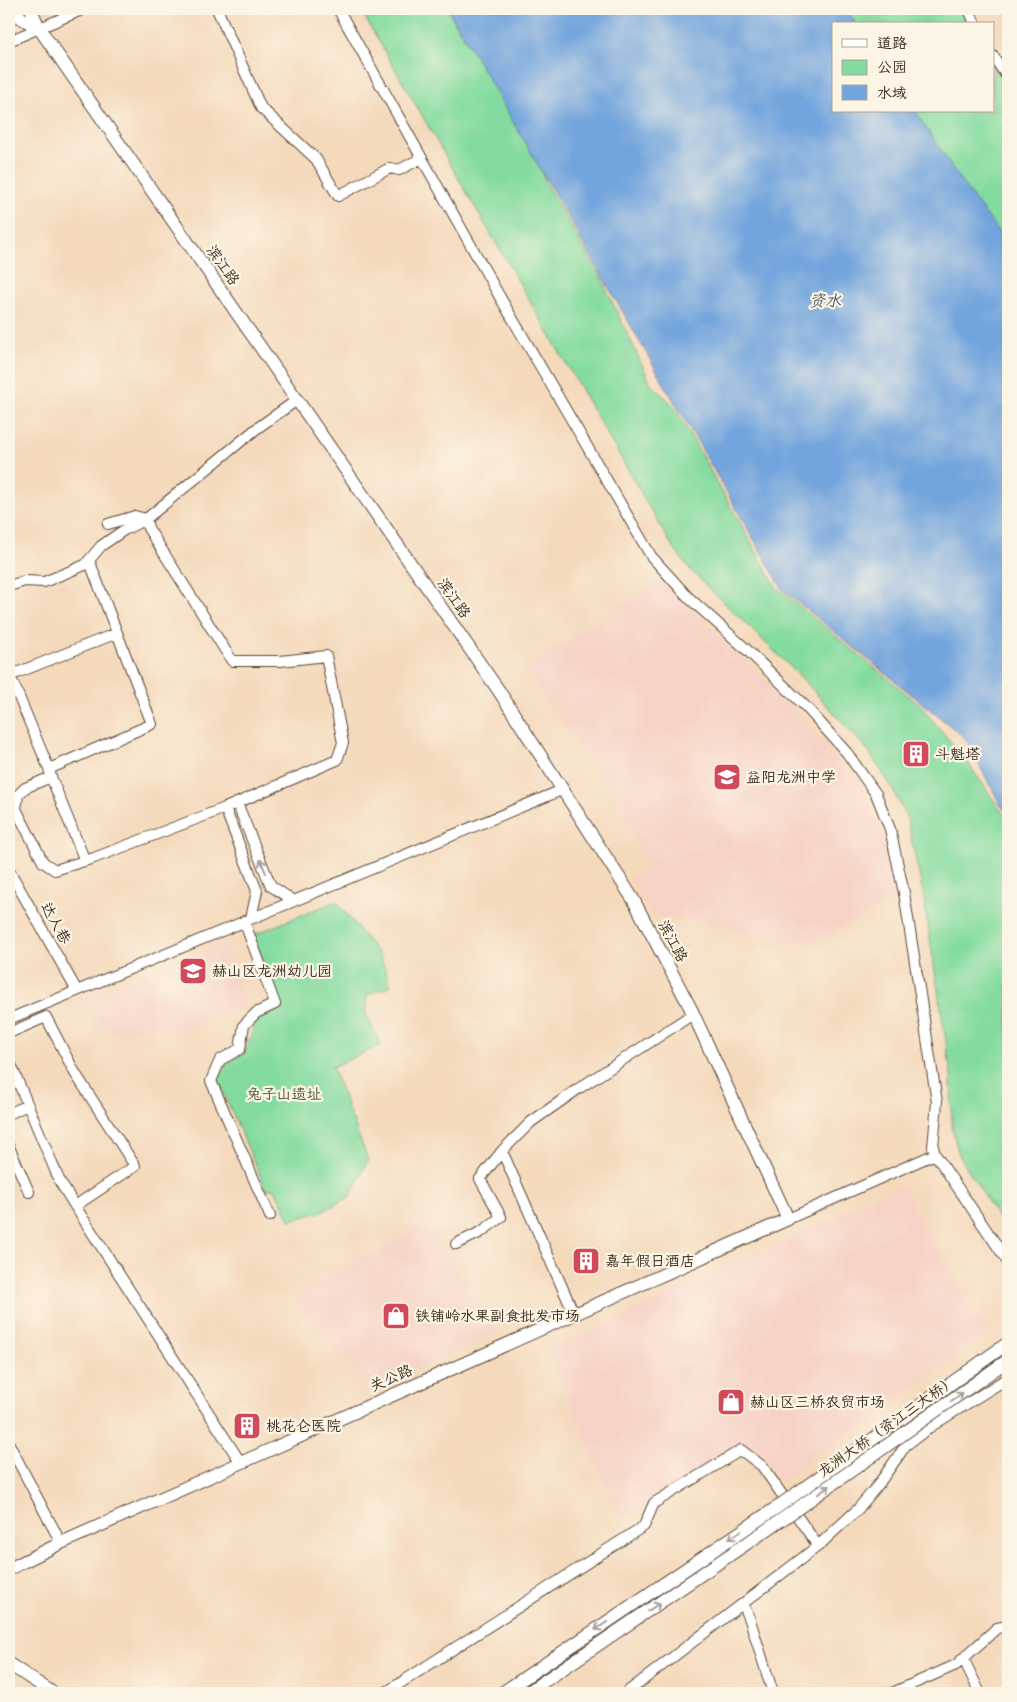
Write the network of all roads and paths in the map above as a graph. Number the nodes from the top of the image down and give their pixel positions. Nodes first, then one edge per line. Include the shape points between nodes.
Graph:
1 (15, 9) edge
2 (31, 9) edge
3 (84, 9) edge
4 (217, 9) edge
5 (338, 9) edge
6 (970, 9) edge
7 (974, 22) edge
8 (39, 28) junction
9 (9, 41) edge
10 (994, 57) edge
11 (1008, 78) edge
12 (422, 158) junction
13 (297, 400) junction
14 (146, 519) junction
15 (108, 524) dead end
16 (89, 560) junction
17 (9, 586) edge
18 (117, 633) junction
19 (9, 674) edge
20 (50, 773) junction
21 (562, 790) junction
22 (237, 803) junction
23 (225, 808) junction
24 (85, 861) junction
25 (9, 870) edge
26 (294, 901) junction
27 (248, 920) junction
28 (77, 991) junction
29 (693, 1014) junction
30 (9, 1019) edge
31 (9, 1033) edge
32 (9, 1060) edge
33 (27, 1105) junction
34 (9, 1114) edge
35 (9, 1147) edge
36 (502, 1151) junction
37 (935, 1154) junction
38 (29, 1192) dead end
39 (75, 1206) junction
40 (270, 1216) dead end
41 (788, 1218) junction
42 (456, 1244) dead end
43 (1008, 1262) edge
44 (574, 1314) junction
45 (1008, 1343) edge
46 (1008, 1360) edge
47 (1008, 1378) edge
48 (9, 1444) edge
49 (241, 1463) junction
50 (61, 1543) junction
51 (818, 1546) junction
52 (9, 1569) edge
53 (743, 1603) junction
54 (1008, 1626) edge
55 (963, 1658) junction
56 (9, 1664) edge
57 (53, 1693) edge
58 (385, 1693) edge
59 (502, 1693) edge
60 (527, 1693) edge
61 (626, 1693) edge
62 (773, 1693) edge
63 (892, 1693) edge
64 (980, 1693) edge

1 - 8 main road, 滨江路 via 21,18
2 - 8 main road, 滨江路
3 - 8 street
4 - 12 street via 261,108 316,159 338,196 390,168 398,170
5 - 12 street
6 - 7 street
8 - 9 street
8 - 13 main road, 滨江路
10 - 11 street
12 - 37 street via 651,556 688,598 807,708 847,753 876,794 890,829 906,902 937,1102
13 - 14 street via 256,429
13 - 21 main road, 滨江路 via 499,691
14 - 15 street via 135,516
14 - 16 street via 100,546
14 - 22 street via 148,528 232,661 280,661 326,656 343,743 337,760
16 - 17 street via 85,565 44,582 25,581
16 - 18 street
18 - 19 street
18 - 20 street via 152,724
19 - 20 street
20 - 24 street
20 - 24 street via 18,795 16,809 44,862 55,870
21 - 26 street
21 - 29 main road, 滨江路 via 633,899
22 - 23 street
26 -> 22 street via 271,886
23 - 24 street
23 - 27 street via 257,891
25 - 28 street, 达人巷
26 - 27 street
27 - 28 street
27 - 40 street via 275,1004 256,1013 244,1025 240,1049 220,1060 211,1081
28 - 30 street
29 - 36 street via 531,1122
29 - 41 main road, 滨江路
31 - 39 street via 46,1017 75,1073 135,1166
32 - 33 street
33 - 34 street
33 - 39 street via 60,1182
35 - 38 street
36 - 42 street via 480,1178 501,1217 481,1232
36 - 44 street
37 - 41 street
37 - 43 street
39 - 49 street
41 - 44 main road, 关公路
44 - 49 main road, 关公路
45 -> 59 main road, 龙洲大桥（资江三大桥）, bridge via 776,1508
60 -> 46 main road, 龙洲大桥（资江三大桥）, bridge
47 - 51 street via 906,1445 858,1509
48 - 50 street
49 - 50 main road, 关公路
50 - 52 main road, 关公路
51 - 53 street
51 - 58 street via 762,1466 741,1450 654,1503 644,1526
53 - 61 street
53 - 62 street
54 - 55 street via 997,1628
55 - 63 street
55 - 64 street
56 - 57 main road

